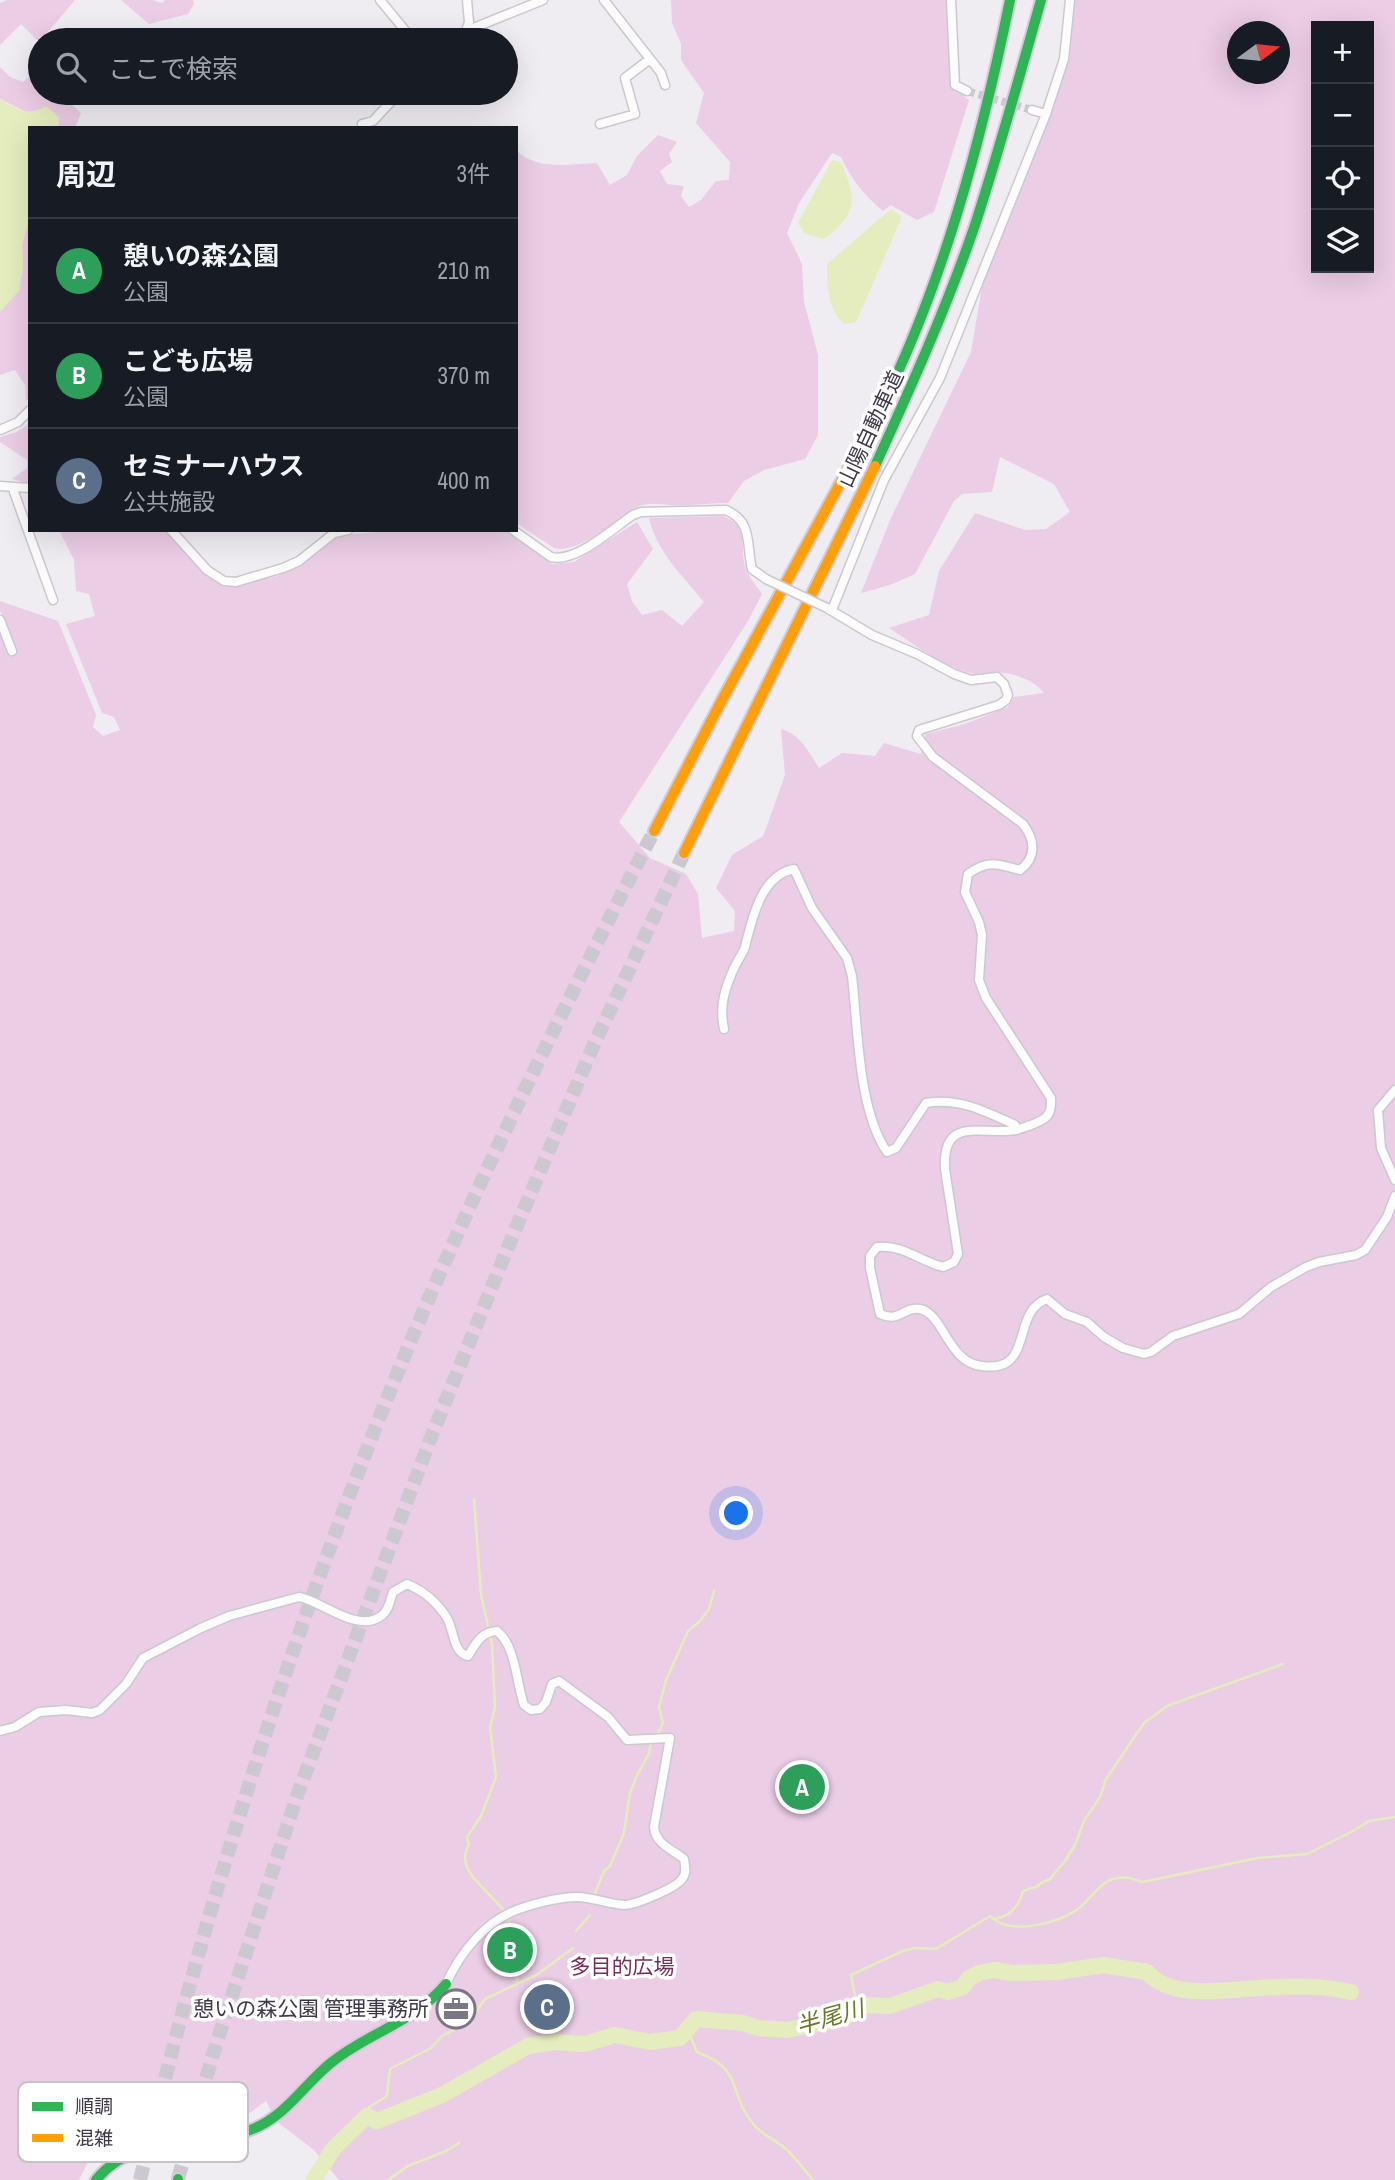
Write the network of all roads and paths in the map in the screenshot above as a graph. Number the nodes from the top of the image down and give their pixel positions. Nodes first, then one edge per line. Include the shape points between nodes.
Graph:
1 (380, 0) edge
2 (467, 0) edge
3 (543, 0) edge
4 (604, 0) edge
5 (951, 0) edge
6 (1010, 0) edge
7 (1041, 0) edge
8 (1070, 0) edge
9 (403, 28) edge
10 (467, 28) edge
11 (473, 28) edge
12 (650, 59) junction
13 (665, 85) dead end
14 (967, 91) dead end
15 (388, 105) edge
16 (1032, 110) tunnel mouth
17 (1046, 114) junction
18 (600, 124) dead end
19 (362, 126) edge
20 (28, 413) edge
21 (0, 430) edge
22 (0, 486) edge
23 (15, 487) junction
24 (28, 488) edge
25 (173, 532) edge
26 (339, 532) edge
27 (516, 532) edge
28 (53, 600) dead end
29 (830, 609) junction
30 (0, 620) edge
31 (12, 651) dead end
32 (654, 831) tunnel mouth
33 (684, 853) tunnel mouth
34 (724, 1029) dead end
35 (1395, 1090) edge
36 (1016, 1130) junction
37 (1395, 1180) edge
38 (1395, 1196) edge
39 (0, 1731) edge
40 (446, 1984) joint
41 (248, 2131) edge
42 (111, 2162) edge
43 (96, 2180) edge

1 - 9 street
2 - 10 street
3 - 11 street
4 - 12 street
5 - 14 street via 956,85
6 - 32 main road, 山陽自動車道 via 961,202 906,355 844,481
7 - 33 main road, 山陽自動車道 via 974,227 925,357 896,425
8 - 17 street via 1064,59
12 - 13 street
12 - 18 street via 625,78 635,114
15 - 19 street
16 - 17 street
17 - 29 street via 940,378 884,480
20 - 21 street
22 - 23 street
23 - 24 street
23 - 28 street
25 - 26 street via 207,570 236,582 299,561
27 - 29 street, bridge via 559,559 575,555 641,512 726,510 738,515 745,525 752,569
29 - 36 street via 872,635 954,674 971,680 997,677 1008,695 999,705 919,730 917,736 933,757 1023,824 1031,835 1033,851 1028,864 1020,870 981,864 968,874 965,892 982,935 979,980 986,998 1051,1098 1047,1118
30 - 31 street
34 - 36 street via 720,1011 753,914 772,880 794,869 812,908 847,958 866,1101 874,1130 887,1152 895,1148 926,1103 936,1101 982,1111 1015,1125
35 - 37 street via 1378,1110 1381,1149
36 - 38 street via 962,1131 950,1140 945,1156 958,1254 954,1262 943,1267 930,1264 886,1246 877,1247 870,1256 880,1314 899,1317 912,1309 930,1313 956,1352 977,1366 1000,1366 1009,1361 1031,1309 1047,1299 1123,1348 1151,1352 1172,1336 1239,1314 1271,1287 1306,1267 1365,1250
39 - 40 street via 39,1712 100,1710 143,1658 229,1616 299,1597 340,1616 373,1619 382,1616 393,1592 407,1584 433,1600 447,1618 463,1655 468,1656 488,1632 497,1631 504,1637 524,1705 531,1710 540,1709 552,1684 559,1681 608,1717 627,1740 670,1738 654,1827 662,1845 684,1859 682,1881 629,1905 578,1897 512,1912 475,1938
40 - 41 main road via 418,2014 332,2062 275,2117
42 - 43 main road

